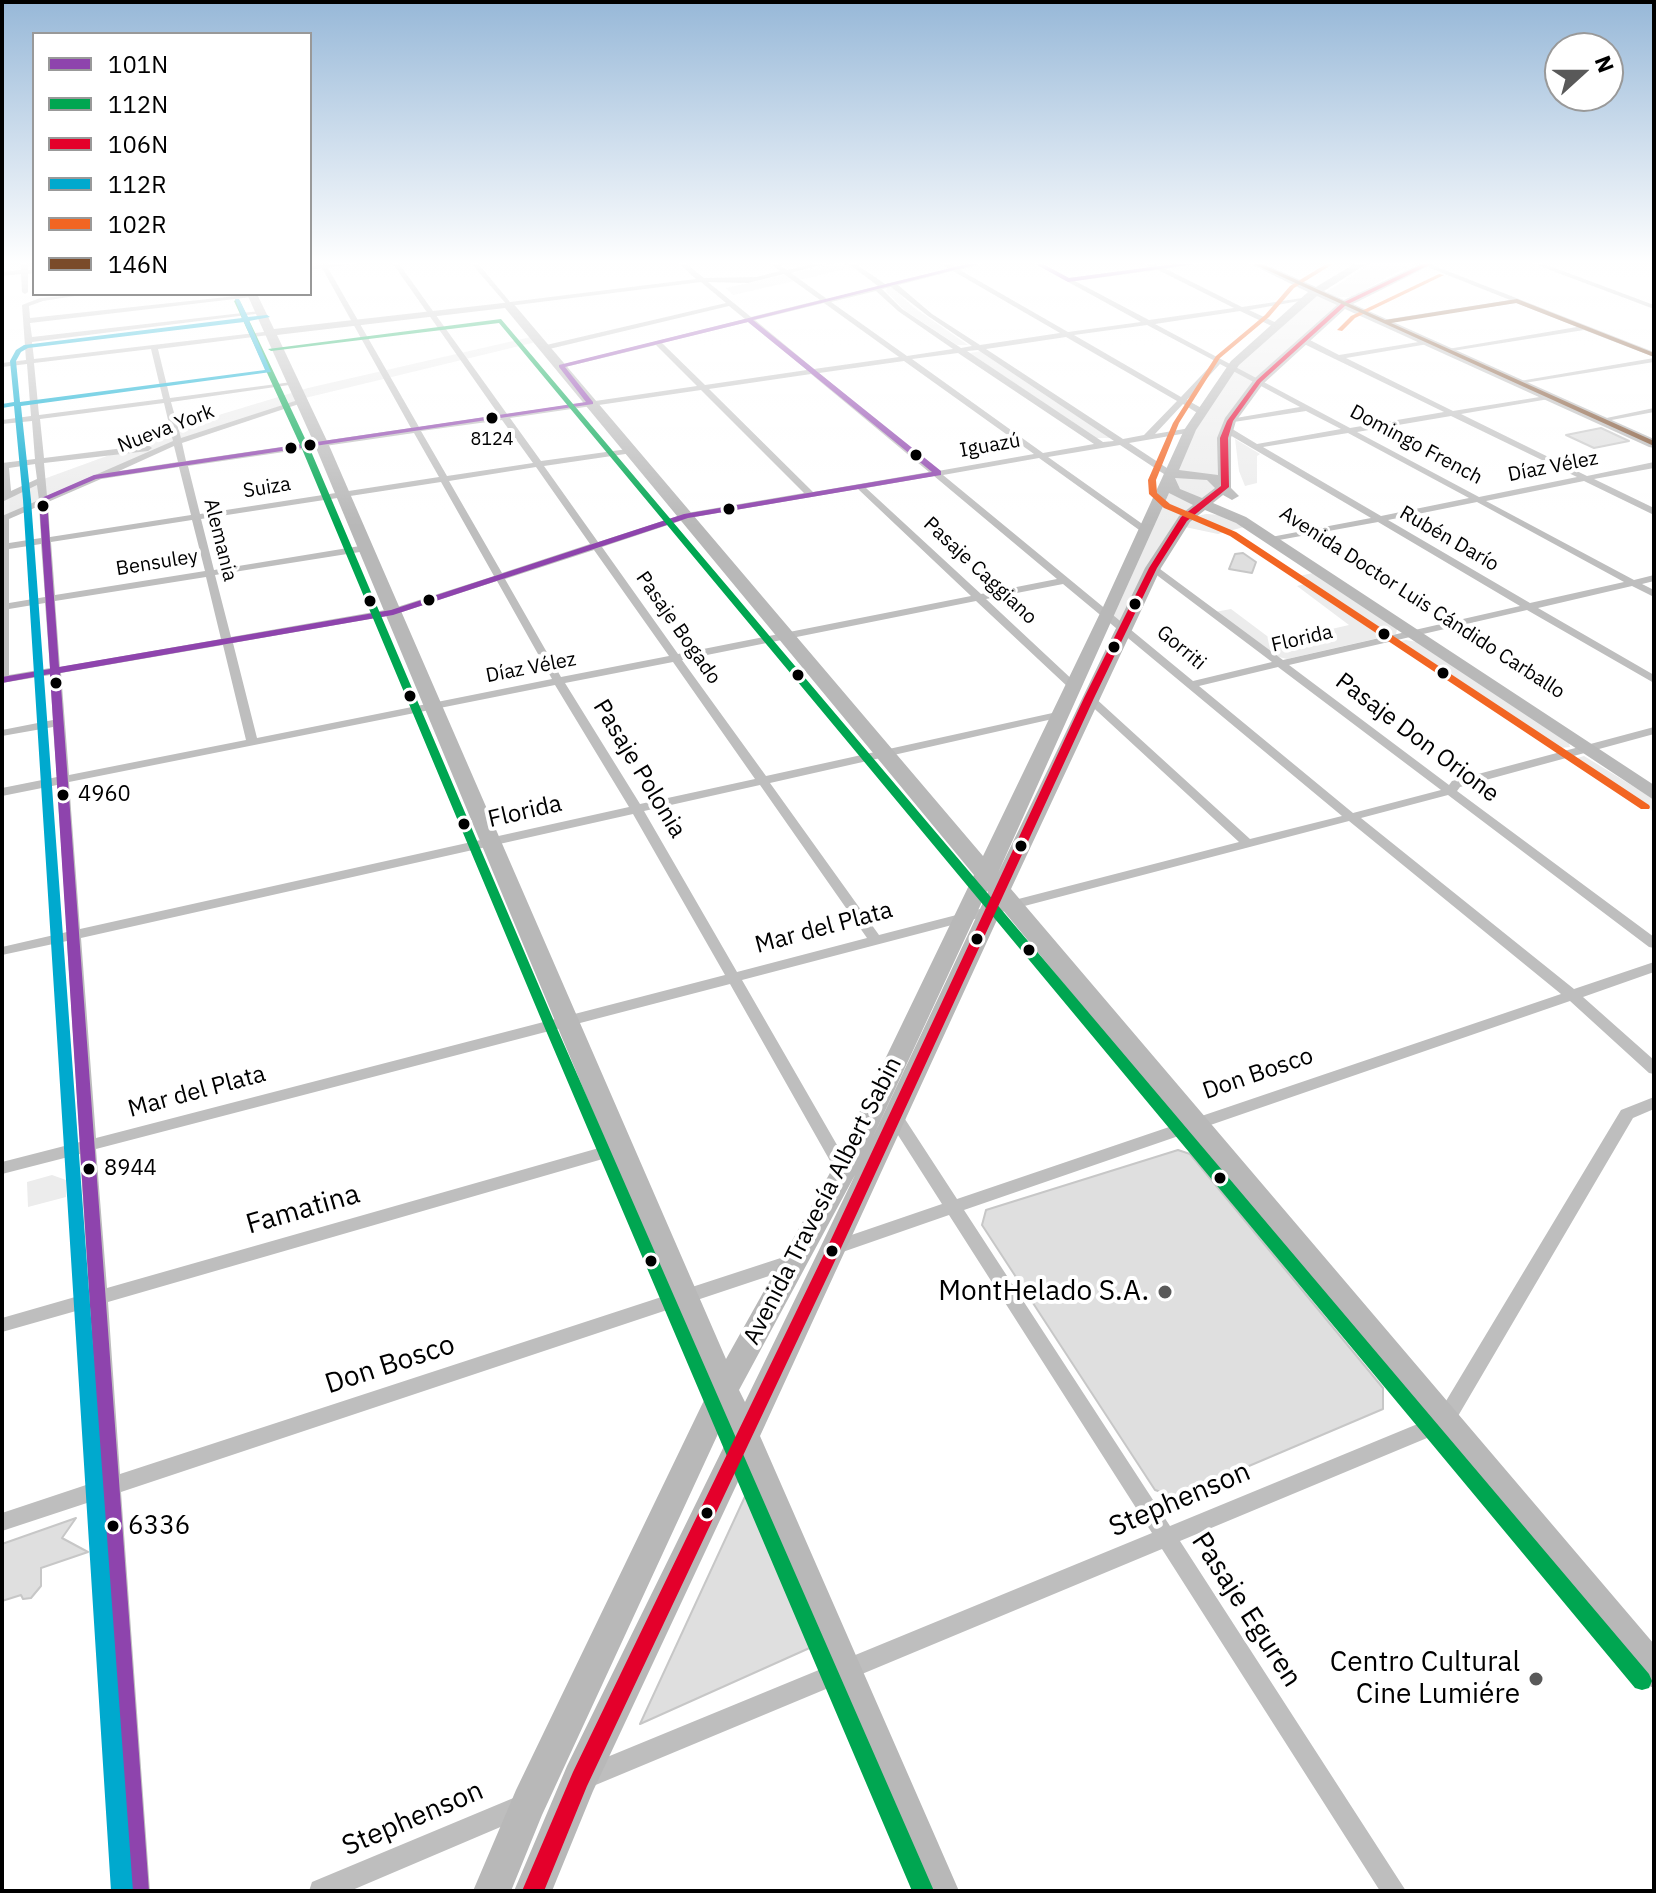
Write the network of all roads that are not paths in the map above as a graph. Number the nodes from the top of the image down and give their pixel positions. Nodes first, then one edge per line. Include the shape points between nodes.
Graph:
1 (28, 349) edge
2 (142, 349) edge
3 (154, 349) edge
4 (276, 349) edge
5 (371, 349) edge
6 (456, 349) edge
7 (546, 349) edge
8 (628, 349) edge
9 (664, 349) edge
10 (785, 349) edge
11 (893, 349) edge
12 (957, 349) edge
13 (959, 349) edge
14 (982, 349) edge
15 (1092, 349) edge
16 (1198, 349) edge
17 (1247, 349) edge
18 (1295, 349) edge
19 (1322, 349) edge
20 (1383, 349) edge
21 (1450, 349) edge
22 (1634, 349) edge
23 (1446, 350) joint
24 (904, 357) junction
25 (1337, 357) junction
26 (1654, 358) edge
27 (29, 362) junction
28 (1226, 364) junction
29 (2, 365) edge
30 (561, 366) junction
31 (811, 371) junction
32 (1259, 381) junction
33 (1518, 382) junction
34 (292, 384) junction
35 (1220, 386) junction
36 (701, 387) junction
37 (1249, 393) junction
38 (1549, 397) junction
39 (167, 400) junction
40 (1181, 401) junction
41 (301, 402) junction
42 (591, 403) junction
43 (1309, 408) junction
44 (1654, 410) edge
45 (1202, 412) junction
46 (1453, 413) junction
47 (503, 416) junction
48 (35, 418) junction
49 (1601, 420) junction
50 (2, 422) edge
51 (1228, 425) junction
52 (417, 429) junction
53 (1190, 430) junction
54 (1351, 430) junction
55 (1147, 437) junction
56 (177, 442) junction
57 (1122, 442) junction
58 (321, 443) junction
59 (1654, 444) edge
60 (1101, 445) junction
61 (166, 446) junction
62 (1257, 446) junction
63 (632, 450) junction
64 (1040, 455) junction
65 (40, 461) junction
66 (183, 463) junction
67 (536, 465) junction
68 (1654, 465) edge
69 (3, 466) edge
70 (938, 473) junction
71 (94, 477) junction
72 (1168, 478) junction
73 (444, 479) junction
74 (1586, 479) junction
75 (41, 480) junction
76 (859, 486) junction
77 (1221, 491) junction
78 (343, 495) junction
79 (811, 495) junction
80 (1182, 495) junction
81 (4, 498) edge
82 (43, 499) junction
83 (1479, 500) junction
84 (1204, 504) junction
85 (1654, 512) edge
86 (687, 516) junction
87 (196, 517) junction
88 (3, 518) edge
89 (1380, 519) junction
90 (1145, 530) junction
91 (1276, 539) junction
92 (46, 540) junction
93 (598, 545) junction
94 (3, 547) edge
95 (366, 548) junction
96 (1153, 568) junction
97 (210, 572) junction
98 (498, 577) junction
99 (1654, 578) edge
100 (1067, 580) junction
101 (1633, 583) junction
102 (1654, 594) edge
103 (980, 598) junction
104 (50, 599) junction
105 (2, 607) edge
106 (1529, 607) junction
107 (393, 612) junction
108 (1107, 614) junction
109 (1124, 627) junction
110 (1419, 632) junction
111 (787, 636) junction
112 (227, 641) junction
113 (676, 658) junction
114 (1282, 664) junction
115 (55, 671) junction
116 (3, 680) edge
117 (1654, 680) edge
118 (558, 681) junction
119 (1192, 684) junction
120 (1081, 692) junction
121 (433, 706) junction
122 (1057, 715) junction
123 (58, 723) junction
124 (1654, 730) edge
125 (2, 733) edge
126 (252, 742) junction
127 (1593, 747) junction
128 (886, 753) junction
129 (62, 780) junction
130 (1654, 780) edge
131 (764, 781) junction
132 (1451, 791) junction
133 (2, 792) edge
134 (1654, 794) edge
135 (637, 809) junction
136 (1351, 817) junction
137 (492, 842) junction
138 (1247, 843) junction
139 (985, 873) junction
140 (1001, 901) junction
141 (966, 915) junction
142 (74, 935) junction
143 (875, 939) junction
144 (1654, 944) edge
145 (2, 951) edge
146 (1654, 967) edge
147 (732, 977) junction
148 (1572, 995) junction
149 (565, 1020) junction
150 (1654, 1069) edge
151 (1654, 1103) edge
152 (895, 1117) junction
153 (1196, 1123) junction
154 (87, 1145) junction
155 (620, 1148) junction
156 (2, 1168) edge
157 (844, 1171) junction
158 (954, 1209) junction
159 (834, 1248) junction
160 (796, 1260) junction
161 (98, 1296) junction
162 (684, 1297) junction
163 (2, 1325) edge
164 (724, 1390) junction
165 (1444, 1422) junction
166 (744, 1436) junction
167 (111, 1486) junction
168 (2, 1522) edge
169 (1166, 1538) junction
170 (845, 1671) junction
171 (1654, 1671) edge
172 (580, 1779) junction
173 (529, 1803) junction
174 (138, 1891) edge
175 (321, 1891) edge
176 (492, 1891) edge
177 (533, 1891) edge
178 (940, 1891) edge
179 (1394, 1891) edge

1 - 27 street
2 - 27 street
3 - 39 street, Alemania
4 - 34 main road
5 - 52 street, Pasaje Polonia
6 - 47 street, Pasaje Bogado
7 - 30 main road
8 - 30 street
9 - 36 street
10 - 31 street, Gorriti
11 - 24 street
12 - 24 street
13 - 60 street
14 - 57 street
15 - 40 street
16 - 28 street, Domingo French
17 - 28 main road, Avenida Travesía Albert Sabin
18 - 32 main road
19 - 25 street
20 - 25 street
21 - 23 street
22 - 26 street
23 - 33 main road
24 - 31 street
24 - 64 street
25 - 46 street
26 - 33 street
27 - 29 street
27 - 48 street
28 - 32 street, Domingo French
28 - 35 main road, Avenida Travesía Albert Sabin
28 - 40 street
30 - 42 main road
31 - 36 street
31 - 70 street, Gorriti
32 - 37 main road
32 - 43 street, Domingo French
33 - 38 main road
34 - 39 street
34 - 41 main road
35 - 37 main road
35 - 45 main road, Avenida Travesía Albert Sabin
36 - 42 street
36 - 79 street
37 - 51 main road
38 - 46 street
38 - 49 main road
39 - 48 street
39 - 56 street, Alemania
40 - 45 street
40 - 55 street
41 - 56 street, Nueva York
41 - 58 main road
42 - 47 street
42 - 63 main road
43 - 51 street
43 - 54 street, Domingo French
44 - 49 street
45 - 53 main road, Avenida Travesía Albert Sabin
46 - 54 street
46 - 74 street
47 - 52 street
47 - 67 street, Pasaje Bogado
48 - 50 street
48 - 65 street
49 - 59 main road
51 - 62 street, Rubén Darío
51 - 77 main road
52 - 58 street
52 - 73 street, Pasaje Polonia
53 - 55 street, Iguazú
53 - 72 main road, Avenida Travesía Albert Sabin
54 - 62 street
54 - 83 street, Domingo French
55 - 57 street, Iguazú
56 - 61 street, Nueva York
56 - 66 street, Alemania
57 - 60 street, Iguazú
57 - 72 street
58 - 66 street
58 - 78 main road
60 - 64 street, Iguazú
61 - 65 street
61 - 71 street, Nueva York
62 - 89 street, Rubén Darío
63 - 67 street, Suiza
63 - 86 main road
64 - 70 street, Iguazú
64 - 90 street
65 - 69 street
65 - 75 street
66 - 71 street
66 - 87 street, Alemania
67 - 73 street, Suiza
67 - 93 street, Pasaje Bogado
68 - 74 street, Díaz Vélez
69 - 81 street
70 - 76 street, Iguazú
70 - 100 street, Gorriti
71 - 82 street, Nueva York
72 - 77 main road, Avenida Doctor Luis Cándido Carballo via 1204,474 1216,478
72 - 80 main road, Avenida Doctor Luis Cándido Carballo via 1169,488
72 - 90 main road, Avenida Travesía Albert Sabin
73 - 78 street, Suiza
73 - 98 street, Pasaje Polonia
74 - 83 street, Díaz Vélez
74 - 85 street
75 - 81 street
75 - 82 street
76 - 79 street, Iguazú
76 - 103 street, Pasaje Caggiano
77 - 80 main road
77 - 84 main road, Avenida Travesía Albert Sabin
77 - 91 main road, Avenida Doctor Luis Cándido Carballo
78 - 87 street, Suiza
78 - 95 main road
79 - 86 street, Iguazú
80 - 84 main road, Avenida Doctor Luis Cándido Carballo
82 - 88 street, Nueva York
82 - 92 street
83 - 89 street, Díaz Vélez
83 - 101 street, Domingo French
84 - 91 main road, Avenida Doctor Luis Cándido Carballo
84 - 96 main road, Avenida Travesía Albert Sabin via 1184,519
86 - 93 street, Iguazú
86 - 111 main road
87 - 92 street, Suiza
87 - 97 street, Alemania
88 - 94 street
89 - 91 street, Díaz Vélez
89 - 106 street, Rubén Darío
90 - 108 main road, Avenida Travesía Albert Sabin
91 - 110 main road, Avenida Doctor Luis Cándido Carballo
92 - 94 street, Suiza
92 - 104 street
93 - 98 street, Iguazú
93 - 113 street, Pasaje Bogado
94 - 105 street
95 - 97 street, Bensuley
95 - 107 main road
96 - 109 main road, Avenida Travesía Albert Sabin
96 - 114 street, Pasaje Don Orione
97 - 104 street, Bensuley
97 - 112 street, Alemania
98 - 107 street, Iguazú
98 - 118 street, Pasaje Polonia
99 - 101 street, Florida
100 - 103 street, Díaz Vélez
100 - 108 street, Gorriti
101 - 102 street, Domingo French
101 - 106 street, Florida
103 - 111 street, Díaz Vélez
103 - 120 street, Pasaje Caggiano
104 - 105 street, Bensuley
104 - 115 street
105 - 116 street
106 - 110 street, Florida
106 - 117 street, Rubén Darío
107 - 112 street, Iguazú
107 - 121 main road
108 - 109 street, Gorriti
108 - 120 main road, Avenida Travesía Albert Sabin
109 - 119 street, Gorriti
109 - 120 main road, Avenida Travesía Albert Sabin
110 - 114 street, Florida
110 - 127 main road, Avenida Doctor Luis Cándido Carballo
111 - 113 street, Díaz Vélez
111 - 128 main road
112 - 115 street, Iguazú
112 - 126 street, Alemania
113 - 118 street, Díaz Vélez
113 - 131 street, Pasaje Bogado
114 - 119 street, Florida
114 - 132 street, Pasaje Don Orione
115 - 116 street, Iguazú
115 - 123 street
118 - 121 street, Díaz Vélez
118 - 135 street, Pasaje Polonia
119 - 136 street, Gorriti
120 - 122 main road, Avenida Travesía Albert Sabin
120 - 138 street, Pasaje Caggiano
120 - 140 main road, Avenida Travesía Albert Sabin
121 - 126 street, Díaz Vélez
121 - 137 main road
122 - 128 street, Florida
122 - 139 main road, Avenida Travesía Albert Sabin
123 - 125 street
123 - 129 street
124 - 127 street, Mar del Plata
126 - 129 street, Díaz Vélez
127 - 130 main road, Avenida Doctor Luis Cándido Carballo
127 - 132 street, Mar del Plata via 1456,784
127 - 134 main road, Avenida Doctor Luis Cándido Carballo
128 - 131 street, Florida
128 - 139 main road
129 - 133 street, Díaz Vélez
129 - 142 street
131 - 135 street, Florida
131 - 143 street, Pasaje Bogado
132 - 136 street, Mar del Plata
132 - 144 street, Pasaje Don Orione
135 - 137 street, Florida
135 - 147 street, Pasaje Polonia
136 - 138 street, Mar del Plata
136 - 148 street, Gorriti
137 - 142 street, Florida
137 - 149 main road
138 - 140 street, Mar del Plata
139 - 140 main road
139 - 141 main road, Avenida Travesía Albert Sabin
140 - 141 street, Mar del Plata
140 - 152 main road, Avenida Travesía Albert Sabin
140 - 153 main road
141 - 143 street, Mar del Plata
141 - 157 main road, Avenida Travesía Albert Sabin
142 - 145 street, Florida
142 - 154 street
143 - 147 street, Mar del Plata
146 - 148 street, Don Bosco
147 - 149 street, Mar del Plata
147 - 157 street, Pasaje Polonia
148 - 150 street, Gorriti
148 - 153 street, Don Bosco
149 - 154 street, Mar del Plata
149 - 155 main road
151 - 165 street via 1627,1114
152 - 158 street, Pasaje Eguren
152 - 159 main road, Avenida Travesía Albert Sabin
153 - 158 street, Don Bosco
153 - 165 main road
154 - 156 street, Mar del Plata
154 - 161 street
155 - 161 street, Famatina
155 - 162 main road
157 - 160 main road, Avenida Travesía Albert Sabin
158 - 159 street, Don Bosco
158 - 169 street, Pasaje Eguren
159 - 166 main road, Avenida Travesía Albert Sabin
160 - 162 street, Don Bosco
160 - 164 main road, Avenida Travesía Albert Sabin
161 - 163 street, Famatina
161 - 167 street
162 - 164 main road
162 - 167 street, Don Bosco
164 - 166 main road
164 - 173 main road, Avenida Travesía Albert Sabin
165 - 169 street, Stephenson
165 - 171 main road
166 - 170 main road
166 - 172 main road, Avenida Travesía Albert Sabin
167 - 168 street, Don Bosco
167 - 174 street
169 - 170 street, Stephenson
169 - 179 street, Pasaje Eguren
170 - 172 street, Stephenson
170 - 178 main road
172 - 177 main road, Avenida Travesía Albert Sabin
173 - 175 street, Stephenson
173 - 176 main road, Avenida Travesía Albert Sabin

